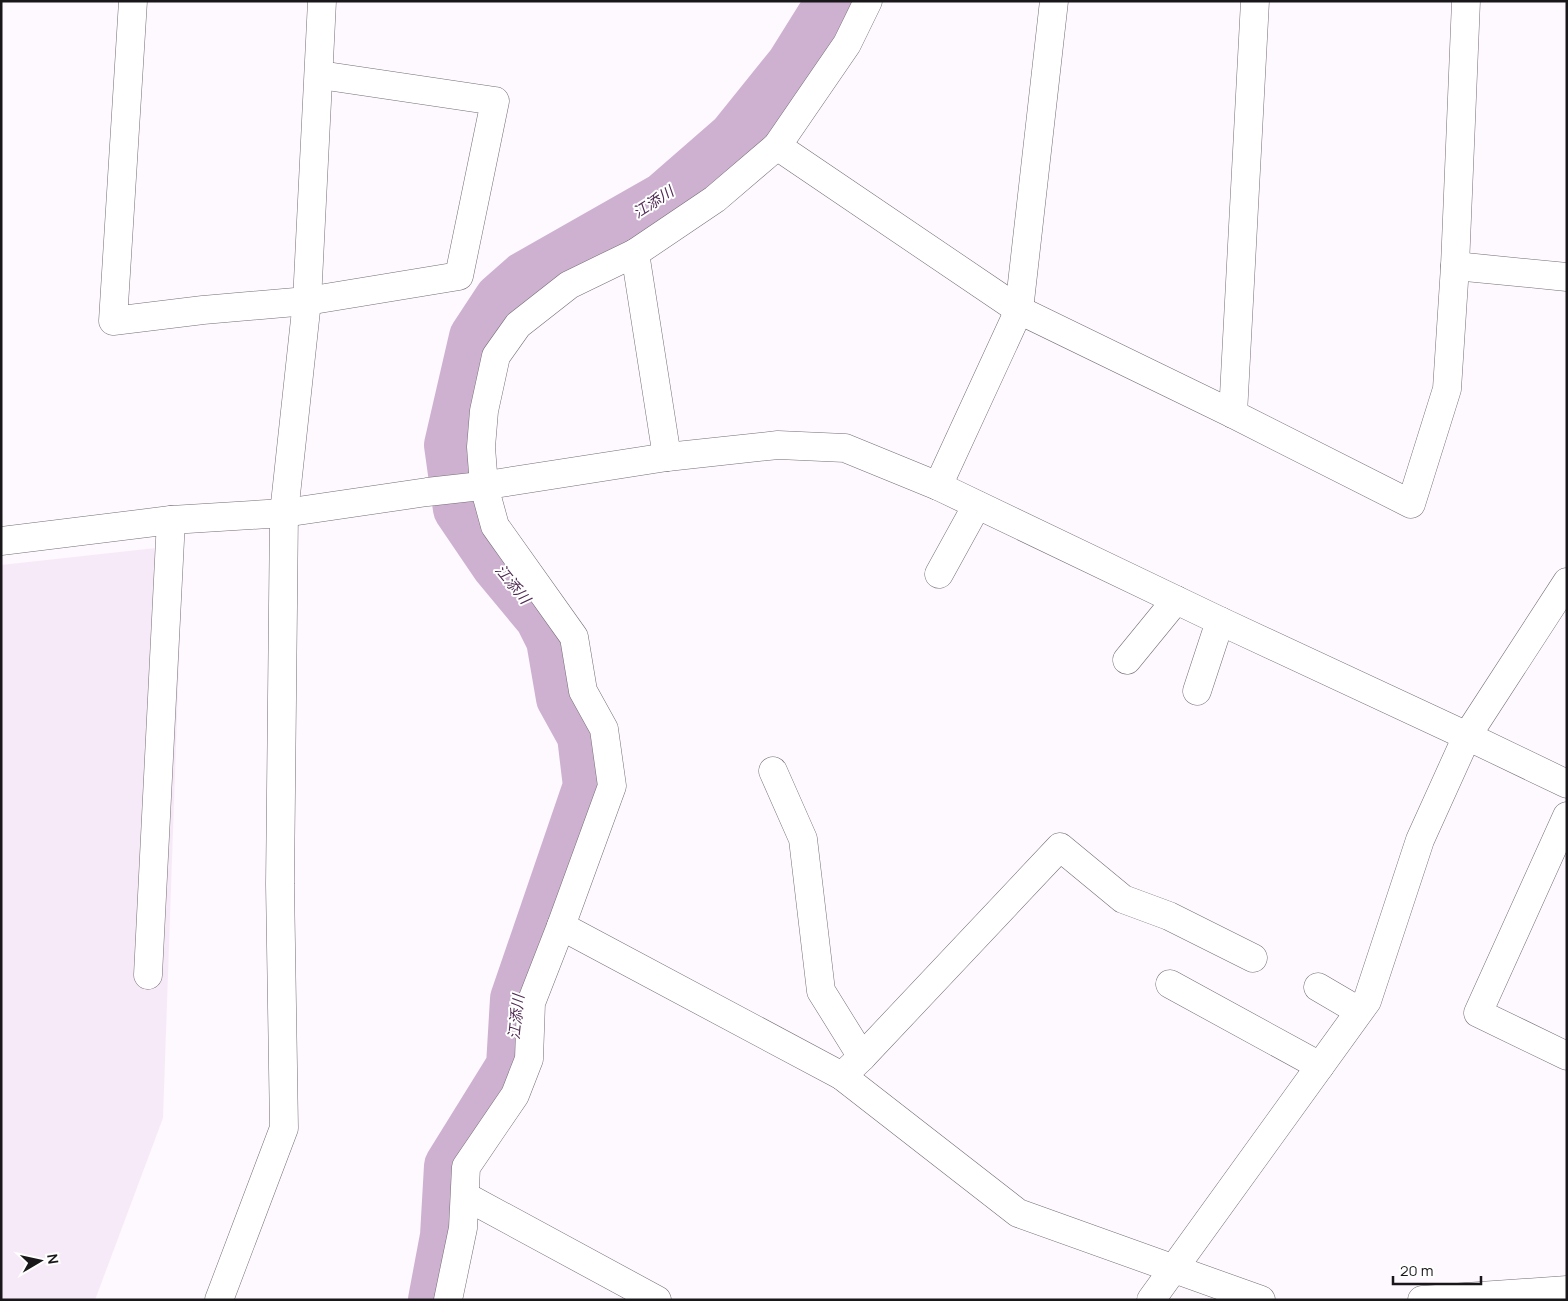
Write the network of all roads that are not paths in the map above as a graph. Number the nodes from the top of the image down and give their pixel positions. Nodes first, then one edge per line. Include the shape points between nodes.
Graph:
1 (133, 1) edge
2 (322, 1) edge
3 (868, 1) edge
4 (1054, 1) edge
5 (1255, 1) edge
6 (1466, 1) edge
7 (320, 75) junction
8 (777, 146) junction
9 (636, 252) junction
10 (1455, 266) junction
11 (1567, 277) edge
12 (307, 301) junction
13 (1019, 310) junction
14 (1233, 414) junction
15 (667, 457) junction
16 (482, 486) junction
17 (938, 486) junction
18 (977, 505) junction
19 (284, 512) junction
20 (170, 520) junction
21 (1, 541) edge
22 (939, 574) dead end
23 (1567, 582) edge
24 (1176, 600) junction
25 (1220, 621) junction
26 (1127, 660) dead end
27 (1197, 690) dead end
28 (1467, 736) junction
29 (773, 771) dead end
30 (1567, 784) edge
31 (1567, 816) edge
32 (561, 926) junction
33 (1253, 958) dead end
34 (148, 975) dead end
35 (1170, 984) dead end
36 (1318, 988) dead end
37 (1359, 1011) junction
38 (1567, 1056) edge
39 (862, 1057) junction
40 (1320, 1066) junction
41 (842, 1076) junction
42 (465, 1196) junction
43 (1174, 1269) junction
44 (1567, 1290) edge
45 (219, 1300) edge
46 (448, 1300) edge
47 (657, 1300) edge
48 (1151, 1300) edge
49 (1261, 1300) edge
50 (1422, 1300) edge

1 - 12 street via 113,321
2 - 7 street
3 - 8 street via 847,44
4 - 13 street
5 - 14 street
6 - 10 street
7 - 12 street
7 - 12 street via 495,101 459,276
8 - 9 street via 715,199
8 - 13 street
9 - 15 street
9 - 16 street via 569,285 518,325 496,356 484,411
10 - 11 street
10 - 14 street via 1447,390 1411,504
12 - 19 street
13 - 14 street
13 - 17 street
15 - 16 street
15 - 17 street via 778,445 845,448
16 - 19 street
16 - 32 street via 495,526 574,637 583,691 604,729 612,786
17 - 18 street
18 - 22 street
18 - 24 street
19 - 20 street
19 - 45 street via 280,884 284,1128
20 - 21 street
20 - 34 street
23 - 28 street
24 - 25 street
24 - 26 street
25 - 27 street
25 - 28 street
28 - 30 street
28 - 37 street via 1420,840 1366,1001
29 - 39 street via 803,839 821,991
31 - 38 street via 1478,1013
32 - 41 street
32 - 42 street via 531,1003 529,1059 515,1095 466,1167
33 - 39 street via 1169,916 1123,899 1060,847
35 - 40 street
36 - 37 street
37 - 40 street
39 - 41 street
40 - 43 street
41 - 43 street via 1018,1213
42 - 46 street via 464,1228
42 - 47 street
43 - 48 street
43 - 49 street
44 - 50 street

